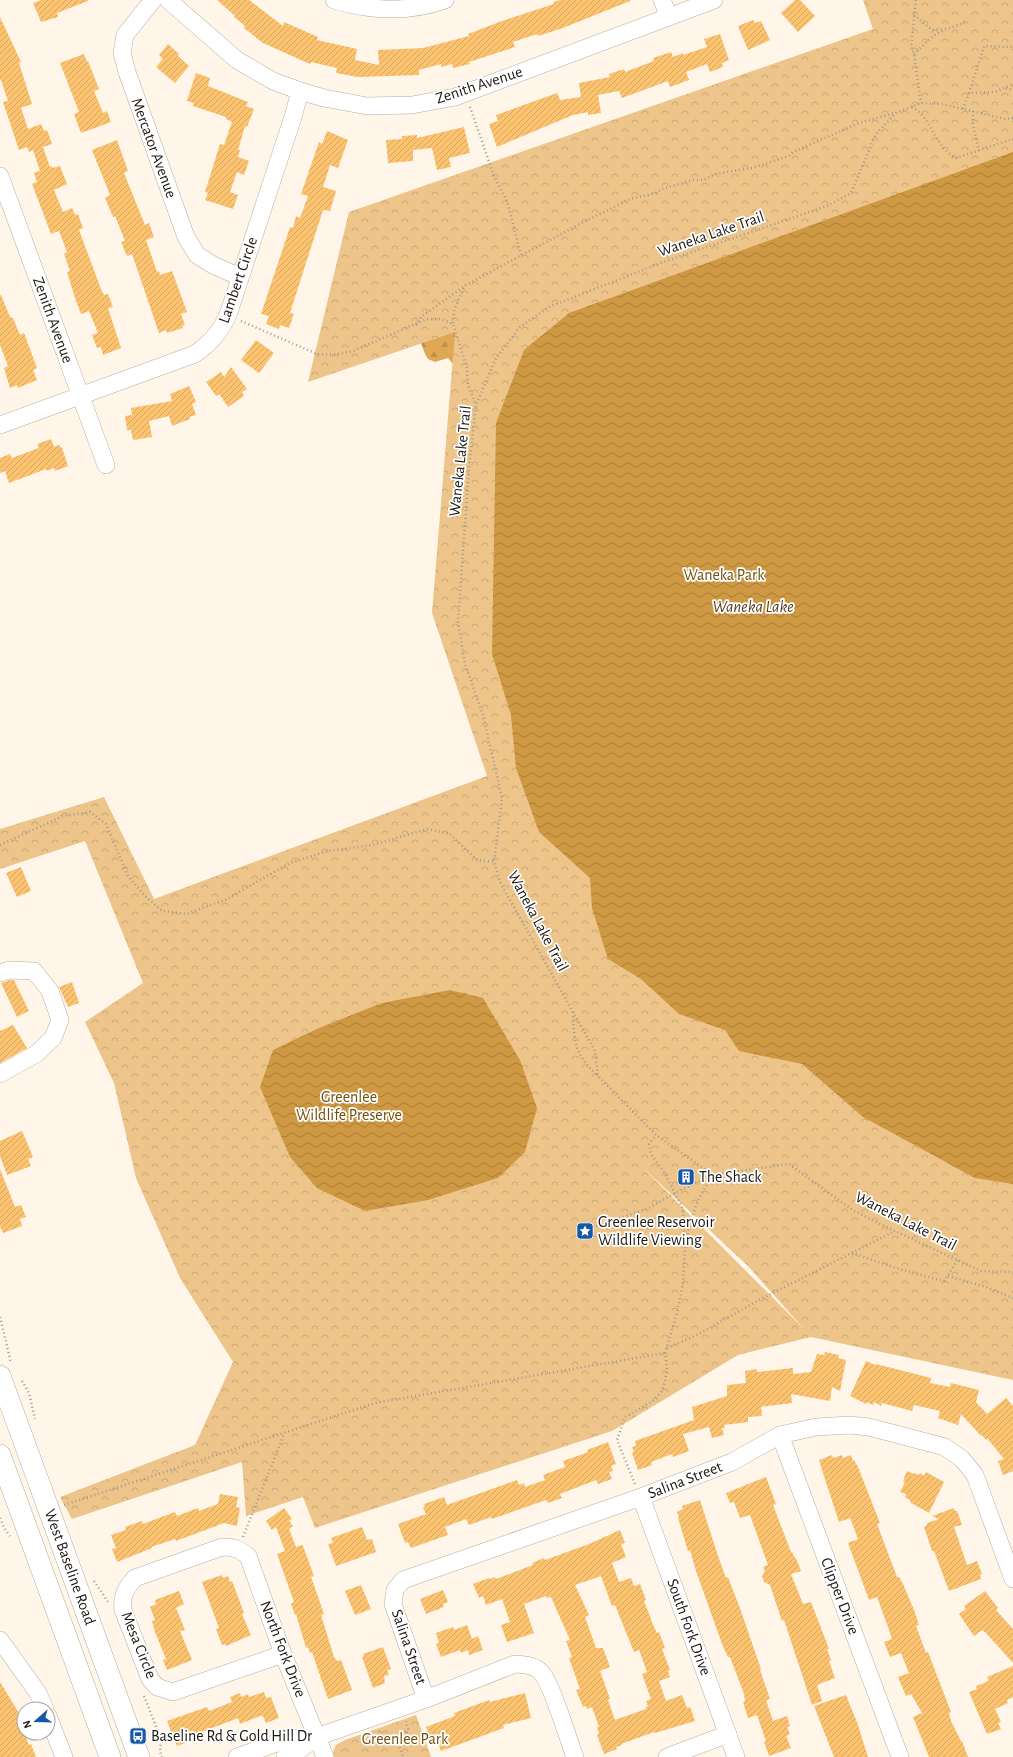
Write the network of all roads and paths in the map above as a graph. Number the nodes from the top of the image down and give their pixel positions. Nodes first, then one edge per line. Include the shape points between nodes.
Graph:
1 (153, 0) edge
2 (168, 0) edge
3 (334, 0) edge
4 (445, 0) edge
5 (662, 0) edge
6 (714, 0) edge
7 (916, 0) edge
8 (914, 14) junction
9 (668, 17) junction
10 (968, 22) dead end
11 (946, 29) junction
12 (1013, 48) edge
13 (914, 54) junction
14 (1013, 84) edge
15 (1005, 88) junction
16 (1013, 90) edge
17 (300, 91) junction
18 (466, 93) junction
19 (969, 93) junction
20 (921, 103) junction
21 (911, 107) junction
22 (963, 109) junction
23 (973, 111) junction
24 (896, 113) junction
25 (1013, 118) edge
26 (1013, 139) edge
27 (979, 151) junction
28 (0, 176) edge
29 (4, 201) edge
30 (522, 255) junction
31 (240, 277) junction
32 (466, 285) junction
33 (228, 315) junction
34 (453, 324) junction
35 (416, 325) junction
36 (80, 395) junction
37 (476, 405) junction
38 (0, 425) edge
39 (106, 465) dead end
40 (0, 845) edge
41 (494, 862) junction
42 (0, 973) edge
43 (573, 1011) junction
44 (0, 1074) edge
45 (598, 1076) junction
46 (656, 1135) junction
47 (713, 1174) junction
48 (718, 1174) junction
49 (674, 1193) junction
50 (585, 1230) dead end
51 (895, 1231) junction
52 (685, 1246) junction
53 (851, 1253) junction
54 (958, 1260) junction
55 (1013, 1272) edge
56 (948, 1276) junction
57 (1013, 1298) edge
58 (0, 1317) edge
59 (667, 1348) junction
60 (665, 1353) junction
61 (6, 1371) edge
62 (20, 1380) dead end
63 (36, 1421) dead end
64 (284, 1434) junction
65 (780, 1435) junction
66 (0, 1455) edge
67 (641, 1497) junction
68 (59, 1500) dead end
69 (237, 1548) junction
70 (93, 1579) dead end
71 (1013, 1579) edge
72 (110, 1608) dead end
73 (0, 1640) edge
74 (283, 1654) junction
75 (143, 1694) dead end
76 (426, 1698) junction
77 (42, 1701) edge
78 (401, 1708) junction
79 (374, 1718) junction
80 (728, 1734) junction
81 (56, 1736) edge
82 (317, 1737) junction
83 (397, 1740) junction
84 (64, 1757) edge
85 (110, 1757) edge
86 (139, 1757) edge
87 (162, 1757) edge
88 (237, 1757) edge
89 (285, 1757) edge
90 (325, 1757) edge
91 (403, 1757) edge
92 (575, 1757) edge
93 (667, 1757) edge
94 (736, 1757) edge
95 (900, 1757) edge

1 - 31 street, Mercator Avenue via 125,35 122,53 127,72 186,237 197,255 213,266
2 - 17 street, Zenith Avenue via 237,60 273,80
3 - 4 street via 367,8 400,10 432,5
5 - 9 street
6 - 9 street, Zenith Avenue
7 - 8 path
8 - 11 path via 932,30
8 - 13 path via 911,46
9 - 18 street, Zenith Avenue
10 - 11 path
11 - 13 path via 933,36
12 - 19 path via 984,46
13 - 20 path
14 - 15 path
15 - 16 path
15 - 19 path via 995,92
17 - 18 street, Zenith Avenue via 368,106 412,105
17 - 31 street, Lambert Circle
18 - 30 path via 494,176 507,201
19 - 22 path
20 - 21 path, Waneka Lake Trail
20 - 22 path, Waneka Lake Trail
21 - 24 path, Waneka Lake Trail
21 - 27 path via 924,117 949,155 956,158
22 - 23 path, Waneka Lake Trail
23 - 25 path, Waneka Lake Trail via 1005,119
23 - 27 path via 973,125
24 - 30 path via 859,124 789,156 752,168 715,174 704,180 692,180 630,199
24 - 37 path, Waneka Lake Trail via 876,134 851,193 827,206 666,261 549,307 520,327 496,358
26 - 27 path
28 - 29 street, Zenith Avenue
29 - 36 street, Zenith Avenue
30 - 32 path
31 - 33 street, Lambert Circle
32 - 34 path via 454,310
32 - 35 path via 421,318
33 - 35 path via 317,354 334,355 353,351
33 - 36 street, Lambert Circle via 212,342 195,354
34 - 35 path via 441,319 427,319
34 - 37 path via 467,368 468,385
36 - 38 street, Lambert Circle
36 - 39 street, Zenith Avenue
37 - 41 path, Waneka Lake Trail via 458,622 464,664 482,715 502,798
40 - 41 path via 63,816 90,812 106,824 128,876 145,896 162,911 186,914 225,900 290,863 328,851 373,845 427,829 450,834 477,860
41 - 43 path, Waneka Lake Trail via 501,884
42 - 44 street via 9,970 34,972 50,991 60,1020 53,1038 36,1054
43 - 45 path, Waneka Lake Trail via 595,1051
43 - 45 path, Waneka Lake Trail via 575,1046 586,1065
45 - 46 path, Waneka Lake Trail
46 - 47 path, Waneka Lake Trail
46 - 49 path via 649,1144 651,1154 664,1172
47 - 48 path, Waneka Lake Trail
47 - 49 path
48 - 51 path, Waneka Lake Trail via 789,1164 854,1211
48 - 52 path via 709,1180 701,1195
49 - 50 path via 649,1208
49 - 52 path via 683,1209
51 - 53 path
51 - 54 path, Waneka Lake Trail
52 - 59 path via 683,1284
53 - 56 path via 944,1281
53 - 59 path via 697,1335
54 - 55 path, Waneka Lake Trail via 981,1271
54 - 56 path
56 - 57 path
58 - 61 path via 8,1353
59 - 60 path
60 - 64 path via 375,1403
60 - 67 path via 667,1368 661,1392 653,1401 625,1417 617,1440
61 - 86 main road, West Baseline Road
62 - 63 path via 29,1393
64 - 68 path via 72,1503 61,1506
64 - 69 path
65 - 67 street, Salina Street via 732,1462
65 - 71 street, Salina Street via 816,1426 850,1425 869,1427 945,1447 962,1459 975,1475
65 - 95 street, Clipper Drive
66 - 85 main road, West Baseline Road
67 - 76 street, Salina Street via 403,1580 395,1590 393,1604
67 - 80 street, South Fork Drive
69 - 74 street, North Fork Drive via 248,1556
69 - 74 street, Mesa Circle via 222,1547 135,1578 125,1589 123,1610 150,1679 157,1687 172,1692
70 - 72 path
73 - 77 street
74 - 82 street, North Fork Drive
75 - 87 path via 161,1739
76 - 78 street
76 - 92 street via 515,1664 530,1665 541,1672 549,1685
78 - 79 street
78 - 83 path via 408,1729 404,1737
79 - 82 street
79 - 83 path via 382,1739 392,1742
80 - 93 street
80 - 94 street, South Fork Drive
81 - 84 street
82 - 88 street via 288,1739
82 - 89 street
82 - 90 street, North Fork Drive
83 - 91 path

